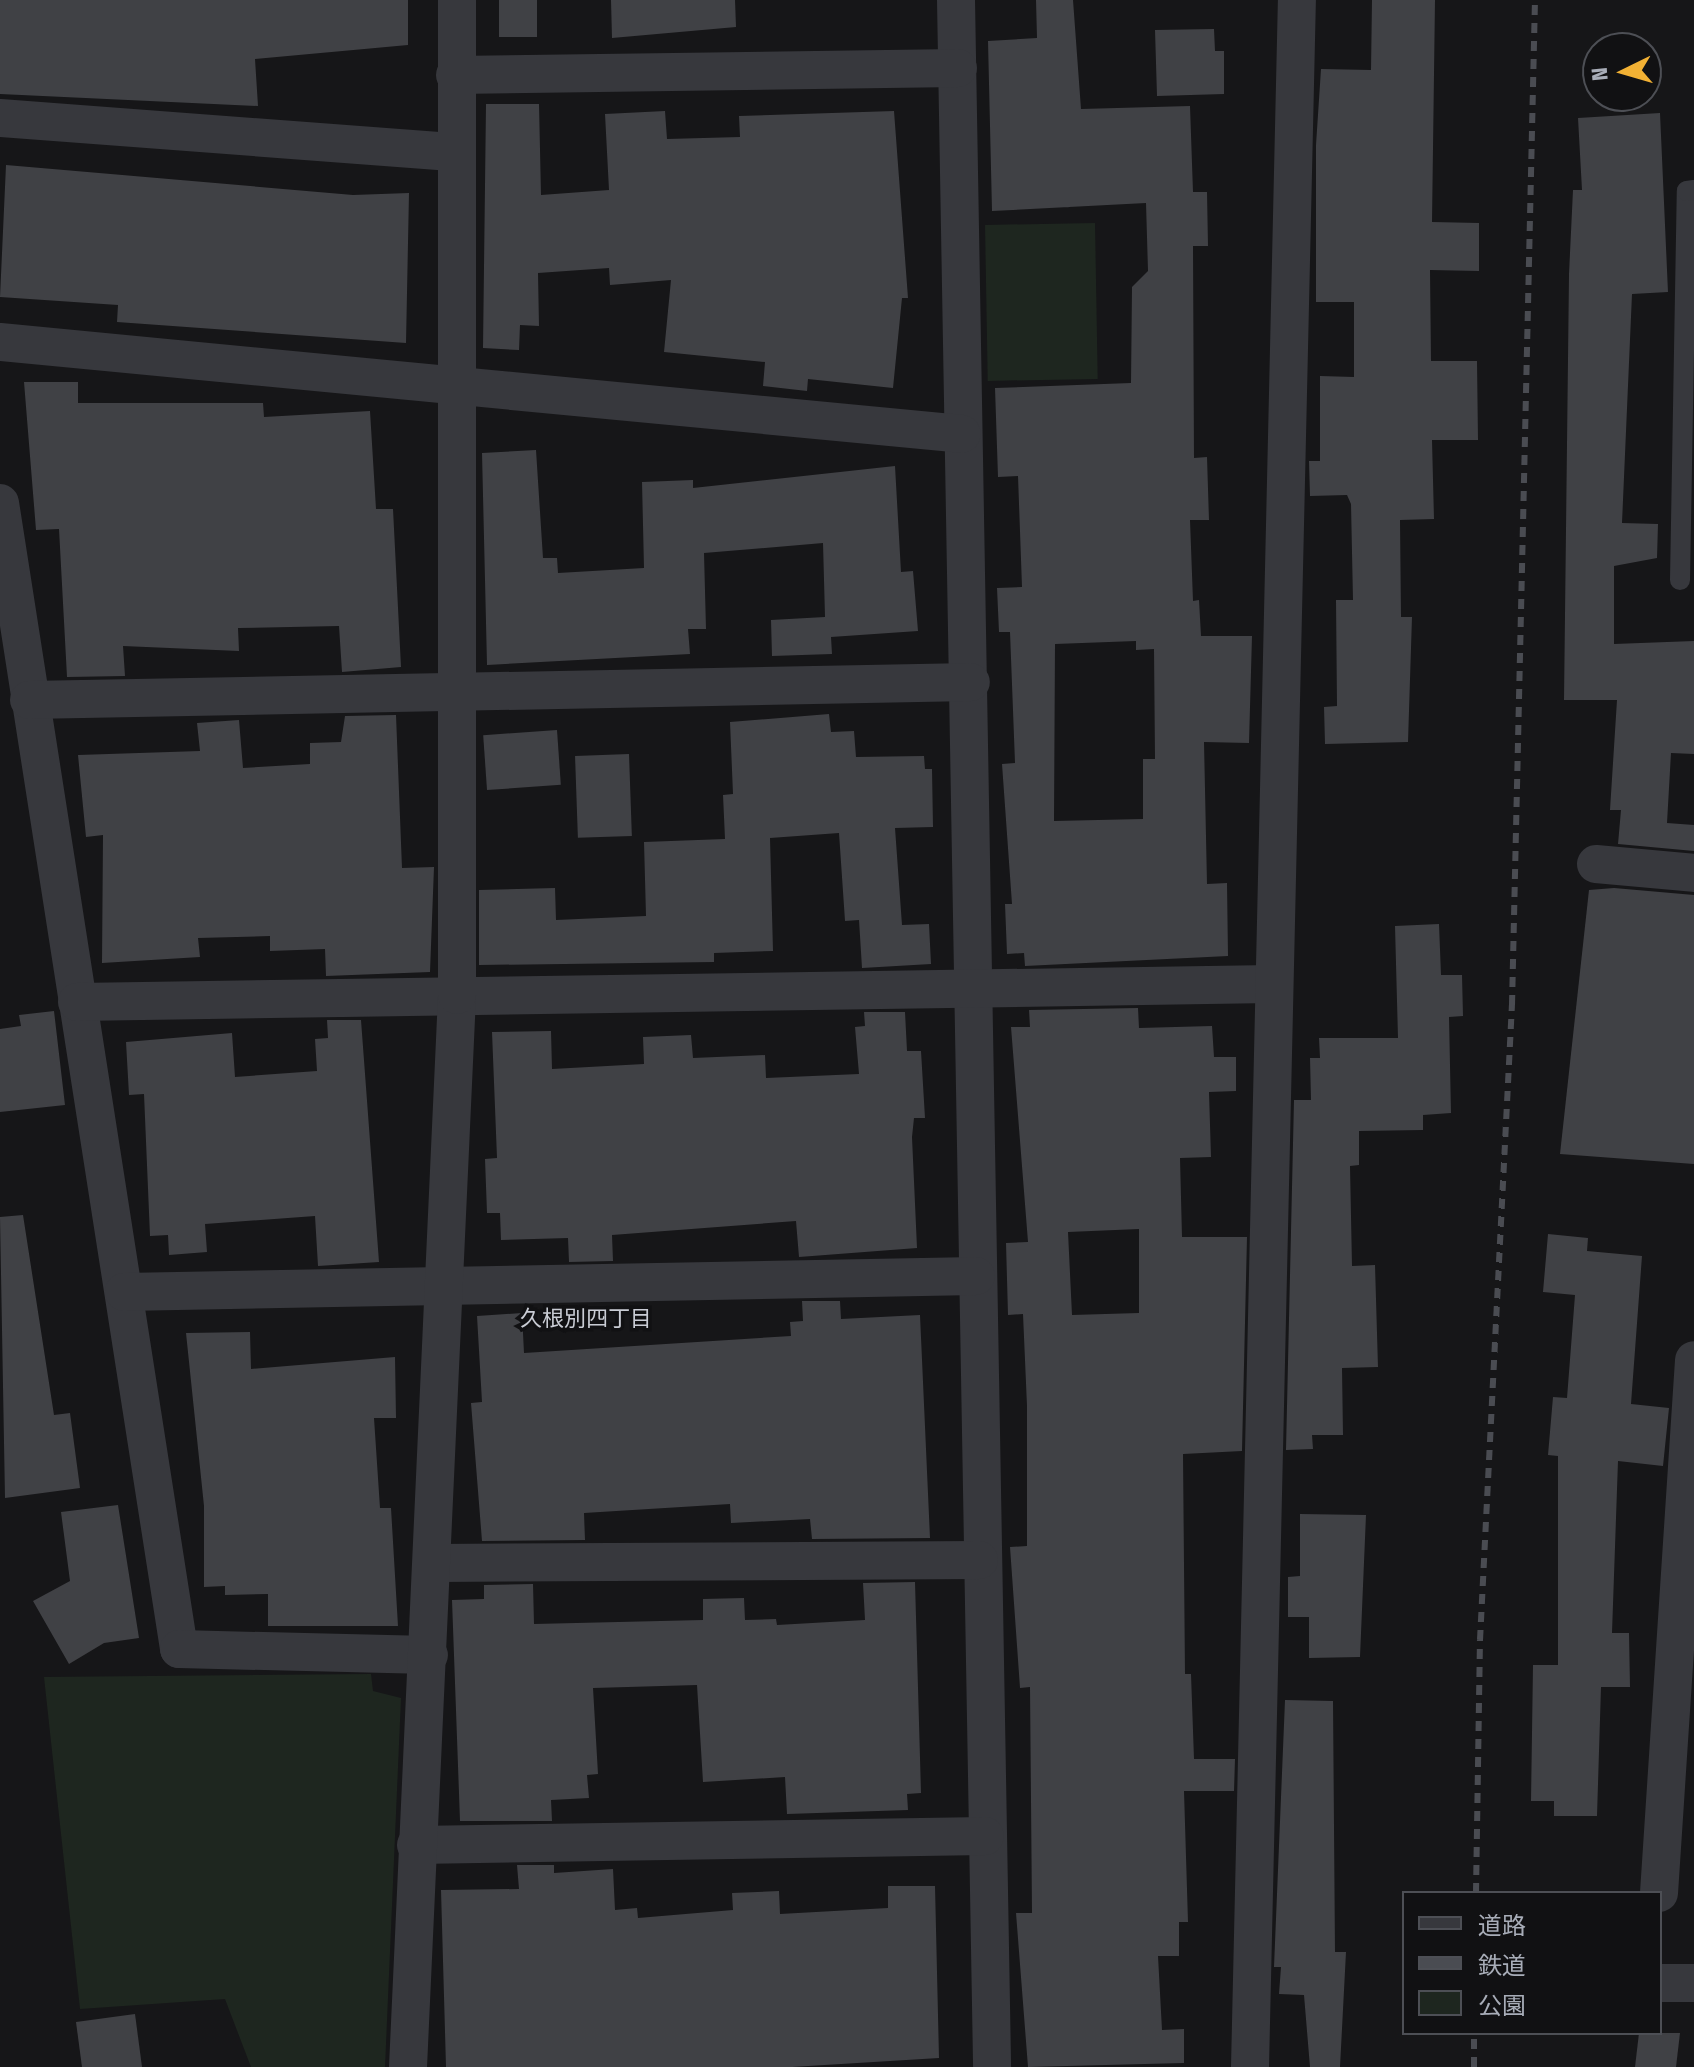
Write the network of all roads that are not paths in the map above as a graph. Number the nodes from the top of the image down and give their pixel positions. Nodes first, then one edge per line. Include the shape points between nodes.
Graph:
1 (457, 0) edge
2 (956, 0) edge
3 (1297, 0) edge
4 (958, 68) junction
5 (455, 75) junction
6 (0, 118) edge
7 (452, 152) junction
8 (1694, 190) edge
9 (0, 342) edge
10 (451, 389) junction
11 (962, 434) junction
12 (0, 503) edge
13 (1680, 580) dead end
14 (971, 682) junction
15 (455, 691) junction
16 (29, 700) junction
17 (1596, 864) dead end
18 (1694, 873) edge
19 (1272, 984) junction
20 (974, 992) junction
21 (457, 995) junction
22 (77, 1002) junction
23 (976, 1276) junction
24 (447, 1283) junction
25 (124, 1292) junction
26 (1694, 1360) edge
27 (979, 1560) junction
28 (436, 1563) junction
29 (429, 1655) junction
30 (1682, 1707) edge
31 (985, 1836) junction
32 (416, 1845) junction
33 (1659, 1891) edge
34 (1662, 1983) edge
35 (1694, 1983) edge
36 (408, 2067) edge
37 (992, 2067) edge
38 (1250, 2067) edge

1 - 5 street
2 - 4 street
3 - 19 street
4 - 5 street
4 - 11 street
5 - 7 street
6 - 7 street
7 - 10 street
8 - 13 lane via 1687,191
9 - 10 street
10 - 11 street
10 - 15 street
11 - 14 street
12 - 16 street
14 - 15 street
14 - 20 street
15 - 16 street
15 - 21 street
16 - 22 street
17 - 18 street
19 - 20 street
19 - 38 street
20 - 21 street
20 - 23 street
21 - 22 street
21 - 24 street
22 - 25 street
23 - 24 street
23 - 27 street
24 - 25 street
24 - 28 street
25 - 29 street via 179,1649
26 - 30 street
27 - 28 street
27 - 31 street
28 - 29 street
29 - 32 street
30 - 33 street
31 - 32 street
31 - 37 street
32 - 36 street
34 - 35 street

